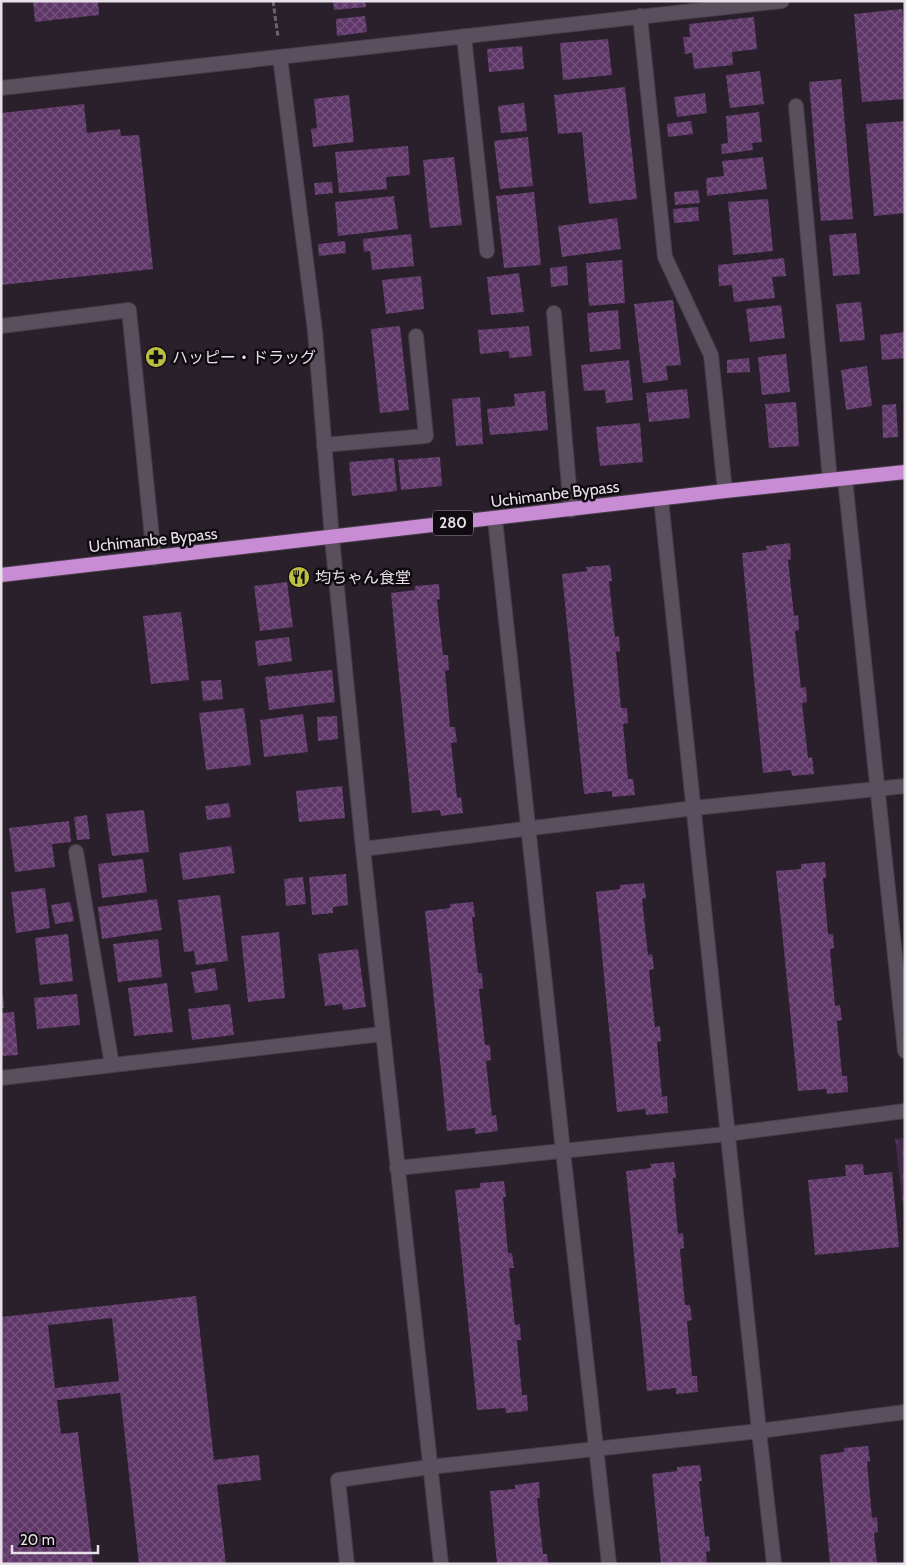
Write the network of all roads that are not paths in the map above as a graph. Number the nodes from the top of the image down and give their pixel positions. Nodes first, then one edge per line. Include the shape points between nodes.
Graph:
1 (782, 1) edge
2 (640, 16) junction
3 (464, 36) junction
4 (280, 57) junction
5 (1, 88) edge
6 (796, 106) dead end
7 (487, 251) dead end
8 (554, 313) dead end
9 (1, 326) edge
10 (416, 336) dead end
11 (324, 445) junction
12 (905, 472) edge
13 (845, 479) junction
14 (830, 480) junction
15 (725, 492) junction
16 (661, 499) junction
17 (571, 510) junction
18 (495, 518) junction
19 (332, 538) junction
20 (154, 558) junction
21 (1, 575) edge
22 (905, 786) edge
23 (879, 789) junction
24 (694, 808) junction
25 (530, 828) junction
26 (363, 849) junction
27 (76, 852) dead end
28 (382, 1034) junction
29 (905, 1051) edge
30 (112, 1065) junction
31 (1, 1078) edge
32 (905, 1111) edge
33 (727, 1134) junction
34 (563, 1151) junction
35 (397, 1168) junction
36 (905, 1412) edge
37 (758, 1431) junction
38 (597, 1448) junction
39 (430, 1467) junction
40 (347, 1564) edge
41 (440, 1564) edge
42 (609, 1564) edge
43 (774, 1564) edge

1 - 2 street
2 - 3 street
2 - 15 street via 665,257 711,355
3 - 4 street
3 - 7 street
4 - 5 street
4 - 11 street via 315,331
6 - 14 street
8 - 17 street
9 - 20 street via 129,310
10 - 11 street via 426,436
11 - 19 street
12 - 13 highway, Uchimanbe Bypass / 280
13 - 14 highway, Uchimanbe Bypass / 280
13 - 23 street
14 - 15 highway, Uchimanbe Bypass / 280
15 - 16 highway, Uchimanbe Bypass / 280
16 - 17 highway, Uchimanbe Bypass / 280
16 - 24 street
17 - 18 highway, Uchimanbe Bypass / 280
18 - 19 highway, Uchimanbe Bypass / 280
18 - 25 street
19 - 20 highway, Uchimanbe Bypass / 280
19 - 26 street
20 - 21 highway, Uchimanbe Bypass / 280
22 - 23 street
23 - 24 street
23 - 29 street
24 - 25 street
24 - 33 street
25 - 26 street
25 - 34 street
26 - 28 street
27 - 30 street
28 - 30 street
28 - 35 street
30 - 31 street
32 - 33 street
33 - 34 street
33 - 37 street
34 - 35 street
34 - 38 street
35 - 39 street
36 - 37 street
37 - 38 street
37 - 43 street
38 - 39 street
38 - 42 street
39 - 40 street via 338,1480
39 - 41 street

